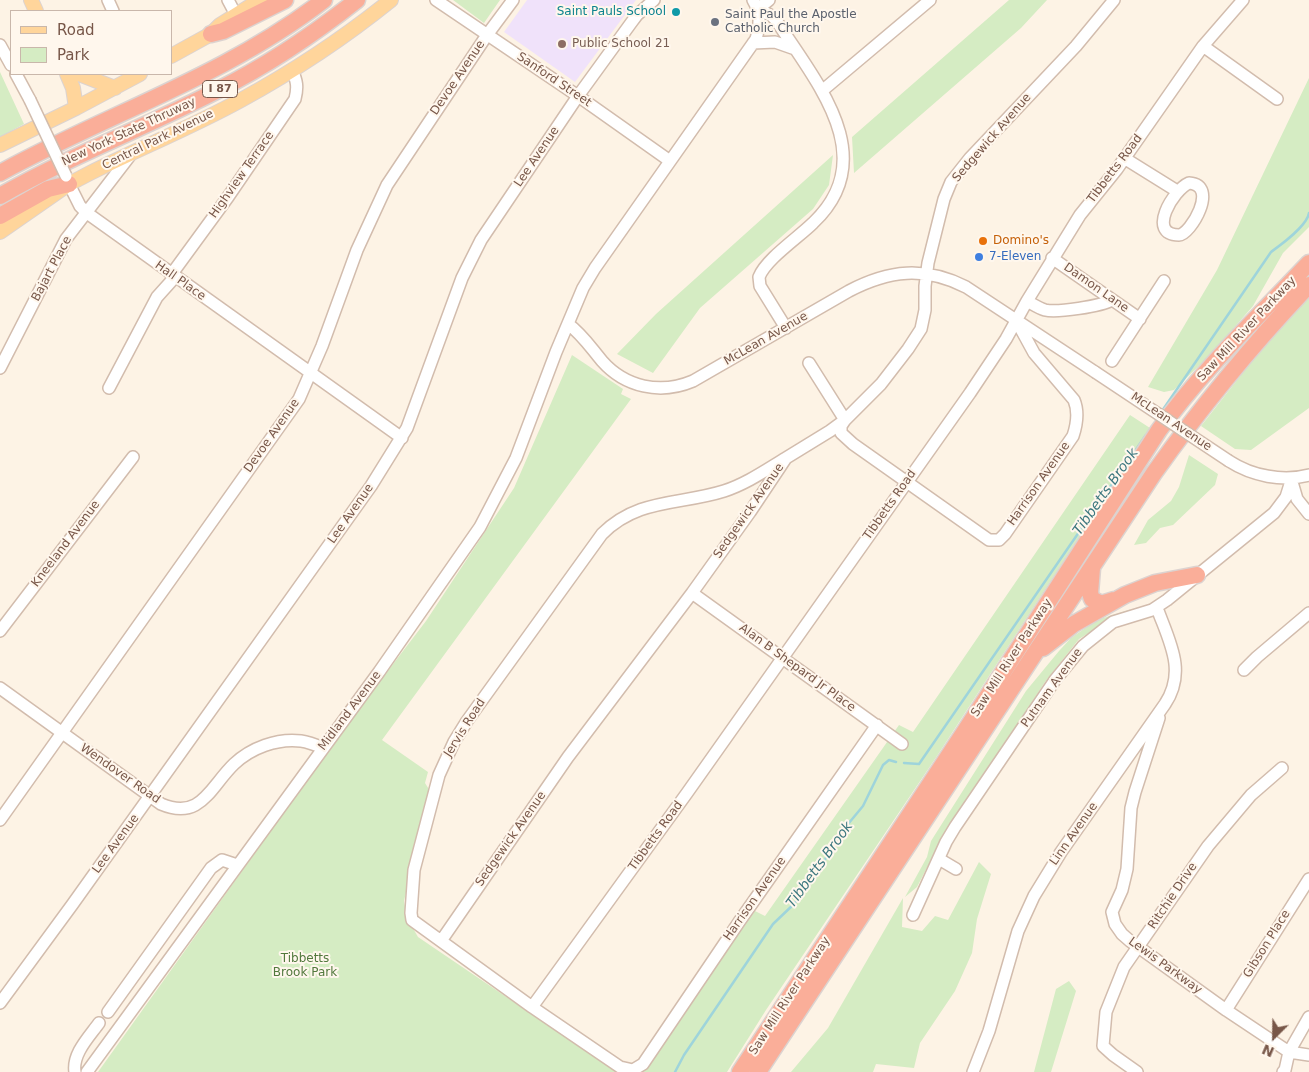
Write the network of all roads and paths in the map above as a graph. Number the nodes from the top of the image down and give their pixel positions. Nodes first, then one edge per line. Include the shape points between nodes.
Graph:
1 (228, 0) edge
2 (260, 0) edge
3 (285, 0) edge
4 (324, 0) edge
5 (358, 0) edge
6 (390, 0) edge
7 (436, 0) edge
8 (513, 0) edge
9 (654, 0) edge
10 (769, 0) edge
11 (930, 0) edge
12 (1114, 0) edge
13 (1243, 0) edge
14 (756, 5) edge
15 (236, 15) junction
16 (211, 34) junction
17 (488, 34) junction
18 (753, 43) junction
19 (0, 45) edge
20 (1203, 46) junction
21 (795, 50) junction
22 (172, 55) edge
23 (10, 63) edge
24 (292, 70) junction
25 (17, 75) edge
26 (67, 75) edge
27 (82, 75) edge
28 (138, 75) edge
29 (115, 88) junction
30 (823, 90) junction
31 (578, 96) junction
32 (1277, 99) dead end
33 (76, 108) junction
34 (0, 145) edge
35 (132, 152) junction
36 (1124, 158) junction
37 (670, 162) junction
38 (0, 173) edge
39 (67, 180) junction
40 (1177, 191) junction
41 (0, 196) edge
42 (86, 213) junction
43 (0, 216) edge
44 (0, 232) edge
45 (1052, 258) junction
46 (1309, 263) edge
47 (926, 274) junction
48 (173, 276) junction
49 (1164, 281) dead end
50 (1309, 285) edge
51 (1027, 300) junction
52 (1112, 300) junction
53 (1140, 319) junction
54 (1016, 320) junction
55 (568, 324) junction
56 (786, 328) junction
57 (1112, 361) dead end
58 (809, 363) dead end
59 (0, 368) edge
60 (310, 374) junction
61 (109, 388) dead end
62 (844, 420) junction
63 (402, 438) junction
64 (133, 457) dead end
65 (786, 458) junction
66 (1309, 475) edge
67 (1292, 478) junction
68 (906, 482) junction
69 (1309, 514) edge
70 (1092, 565) junction
71 (1197, 575) junction
72 (692, 593) junction
73 (1116, 599) junction
74 (1157, 608) junction
75 (1309, 613) edge
76 (0, 631) edge
77 (784, 657) junction
78 (1030, 660) junction
79 (1244, 670) dead end
80 (0, 688) edge
81 (1163, 708) junction
82 (877, 725) junction
83 (62, 733) junction
84 (902, 744) dead end
85 (323, 748) junction
86 (1282, 768) dead end
87 (150, 796) junction
88 (0, 820) edge
89 (939, 859) junction
90 (237, 865) junction
91 (956, 869) dead end
92 (1309, 879) edge
93 (913, 915) dead end
94 (441, 941) junction
95 (1138, 947) junction
96 (0, 1003) edge
97 (532, 1007) junction
98 (1226, 1010) junction
99 (108, 1012) dead end
100 (1309, 1017) edge
101 (99, 1023) dead end
102 (1289, 1052) junction
103 (1309, 1055) edge
104 (633, 1070) joint
105 (75, 1072) edge
106 (88, 1072) edge
107 (740, 1072) edge
108 (758, 1072) edge
109 (973, 1072) edge
110 (1137, 1072) edge
111 (1283, 1072) edge

1 - 15 street
2 - 15 main road
3 - 16 highway
4 - 38 highway, New York State Thruway / I 87 via 228,62
5 - 41 highway, New York State Thruway / I 87 via 305,39 247,75
6 - 24 main road, Central Park Avenue via 340,40
7 - 17 street, Sanford Street
8 - 17 street, Devoe Avenue
9 - 31 street, Lee Avenue via 637,15
10 - 14 street
11 - 30 street
12 - 47 street, Sedgewick Avenue via 951,182
13 - 20 street, Tibbetts Road
14 - 18 street via 758,30
14 - 21 street via 776,20
15 - 16 main road
16 - 22 main road
17 - 31 street, Sanford Street
17 - 60 street, Devoe Avenue via 387,185 357,250
18 - 21 street via 775,42
18 - 37 street
19 - 23 street
20 - 32 street
20 - 36 street, Tibbetts Road
21 - 30 street
24 - 35 main road, Central Park Avenue via 241,100
24 - 48 street, Highview Terrace via 297,89 295,98
25 - 39 street, Hall Place, bridge
26 - 33 main road
27 - 29 main road
28 - 29 main road
29 - 33 main road
30 - 56 street via 843,146 841,182 825,211 767,264 759,277 760,286
31 - 37 street, Sanford Street
31 - 63 street, Lee Avenue via 496,216 471,259
33 - 34 main road
35 - 39 main road, Central Park Avenue
35 - 42 street, Bajart Place
36 - 40 street
36 - 45 street, Tibbetts Road
37 - 55 street via 590,275
39 - 42 street, Hall Place
39 - 43 highway
39 - 44 main road, Central Park Avenue
40 - 40 street via 1163,222 1171,233 1179,235 1190,227 1204,193 1196,184 1188,183
42 - 48 street, Hall Place
42 - 59 street, Bajart Place via 66,240
45 - 51 street, Tibbetts Road
45 - 52 street, Damon Lane
46 - 107 highway, Saw Mill River Parkway via 1212,365 1159,430
47 - 54 street, McLean Avenue via 966,287
47 - 56 street, McLean Avenue via 904,273 872,280
47 - 62 street, Sedgewick Avenue via 925,310 920,329 881,384
48 - 60 street, Hall Place
48 - 61 street, Highview Terrace via 157,297
49 - 53 street
50 - 70 highway, Saw Mill River Parkway via 1190,424
51 - 52 street via 1044,310 1053,310
51 - 54 street, Tibbetts Road
52 - 53 street, Damon Lane
53 - 57 street
54 - 67 street, McLean Avenue, bridge via 1229,461 1259,474
54 - 68 street, Tibbetts Road via 970,393
54 - 68 street, Harrison Avenue via 1034,353 1074,400 1077,422 1073,436 999,540 989,540
55 - 56 street, McLean Avenue via 619,376 640,386 655,388 693,382
55 - 85 street, Midland Avenue via 516,458 483,521
58 - 62 street
60 - 63 street, Hall Place
60 - 83 street, Devoe Avenue via 299,399
62 - 65 street, Sedgewick Avenue
62 - 68 street via 841,426 843,436
63 - 87 street, Lee Avenue
64 - 76 street, Kneeland Avenue
65 - 72 street, Sedgewick Avenue
65 - 94 street, Jervis Road via 727,490 651,505 611,525 467,721 439,774 414,870 412,920
66 - 67 street, McLean Avenue
67 - 69 street via 1293,491
67 - 71 street, Putnam Avenue via 1286,497 1274,513
68 - 77 street, Tibbetts Road
70 - 73 highway via 1092,599 1102,604
70 - 78 highway, Saw Mill River Parkway
71 - 73 highway via 1154,583
71 - 74 street, Putnam Avenue
72 - 77 street, Alan B Shepard Jr Place
72 - 94 street, Sedgewick Avenue via 568,757
73 - 78 highway via 1067,629
74 - 81 street, Linn Avenue via 1176,665 1173,688
74 - 89 street, Putnam Avenue via 1113,622 1074,656 955,827
75 - 79 street
77 - 82 street, Alan B Shepard Jr Place
77 - 97 street, Tibbetts Road
78 - 108 highway, Saw Mill River Parkway
80 - 83 street, Wendover Road
81 - 95 street, Lewis Parkway via 1134,792 1128,869 1112,912 1118,929
81 - 109 street, Linn Avenue via 1052,864 1034,896 1018,931
82 - 84 street, Alan B Shepard Jr Place
82 - 104 street, Harrison Avenue via 643,1064
83 - 87 street, Wendover Road
83 - 88 street, Devoe Avenue
85 - 87 street, Wendover Road via 293,741 257,749 234,764 204,799 188,808 166,806
85 - 90 street, Midland Avenue
86 - 95 street, Ritchie Drive via 1251,795 1208,846
87 - 96 street, Lee Avenue
89 - 91 street
89 - 93 street, Putnam Avenue
90 - 99 street via 222,860 211,868
90 - 106 street, Midland Avenue
92 - 98 street, Gibson Place
94 - 97 street, Jervis Road
95 - 98 street, Lewis Parkway
95 - 110 street, Ritchie Drive via 1124,966 1106,1012 1103,1046
97 - 104 street, Jervis Road via 620,1067
98 - 102 street, Lewis Parkway
100 - 102 street
101 - 105 street via 80,1050 74,1065
102 - 103 street, Lewis Parkway
102 - 111 street

